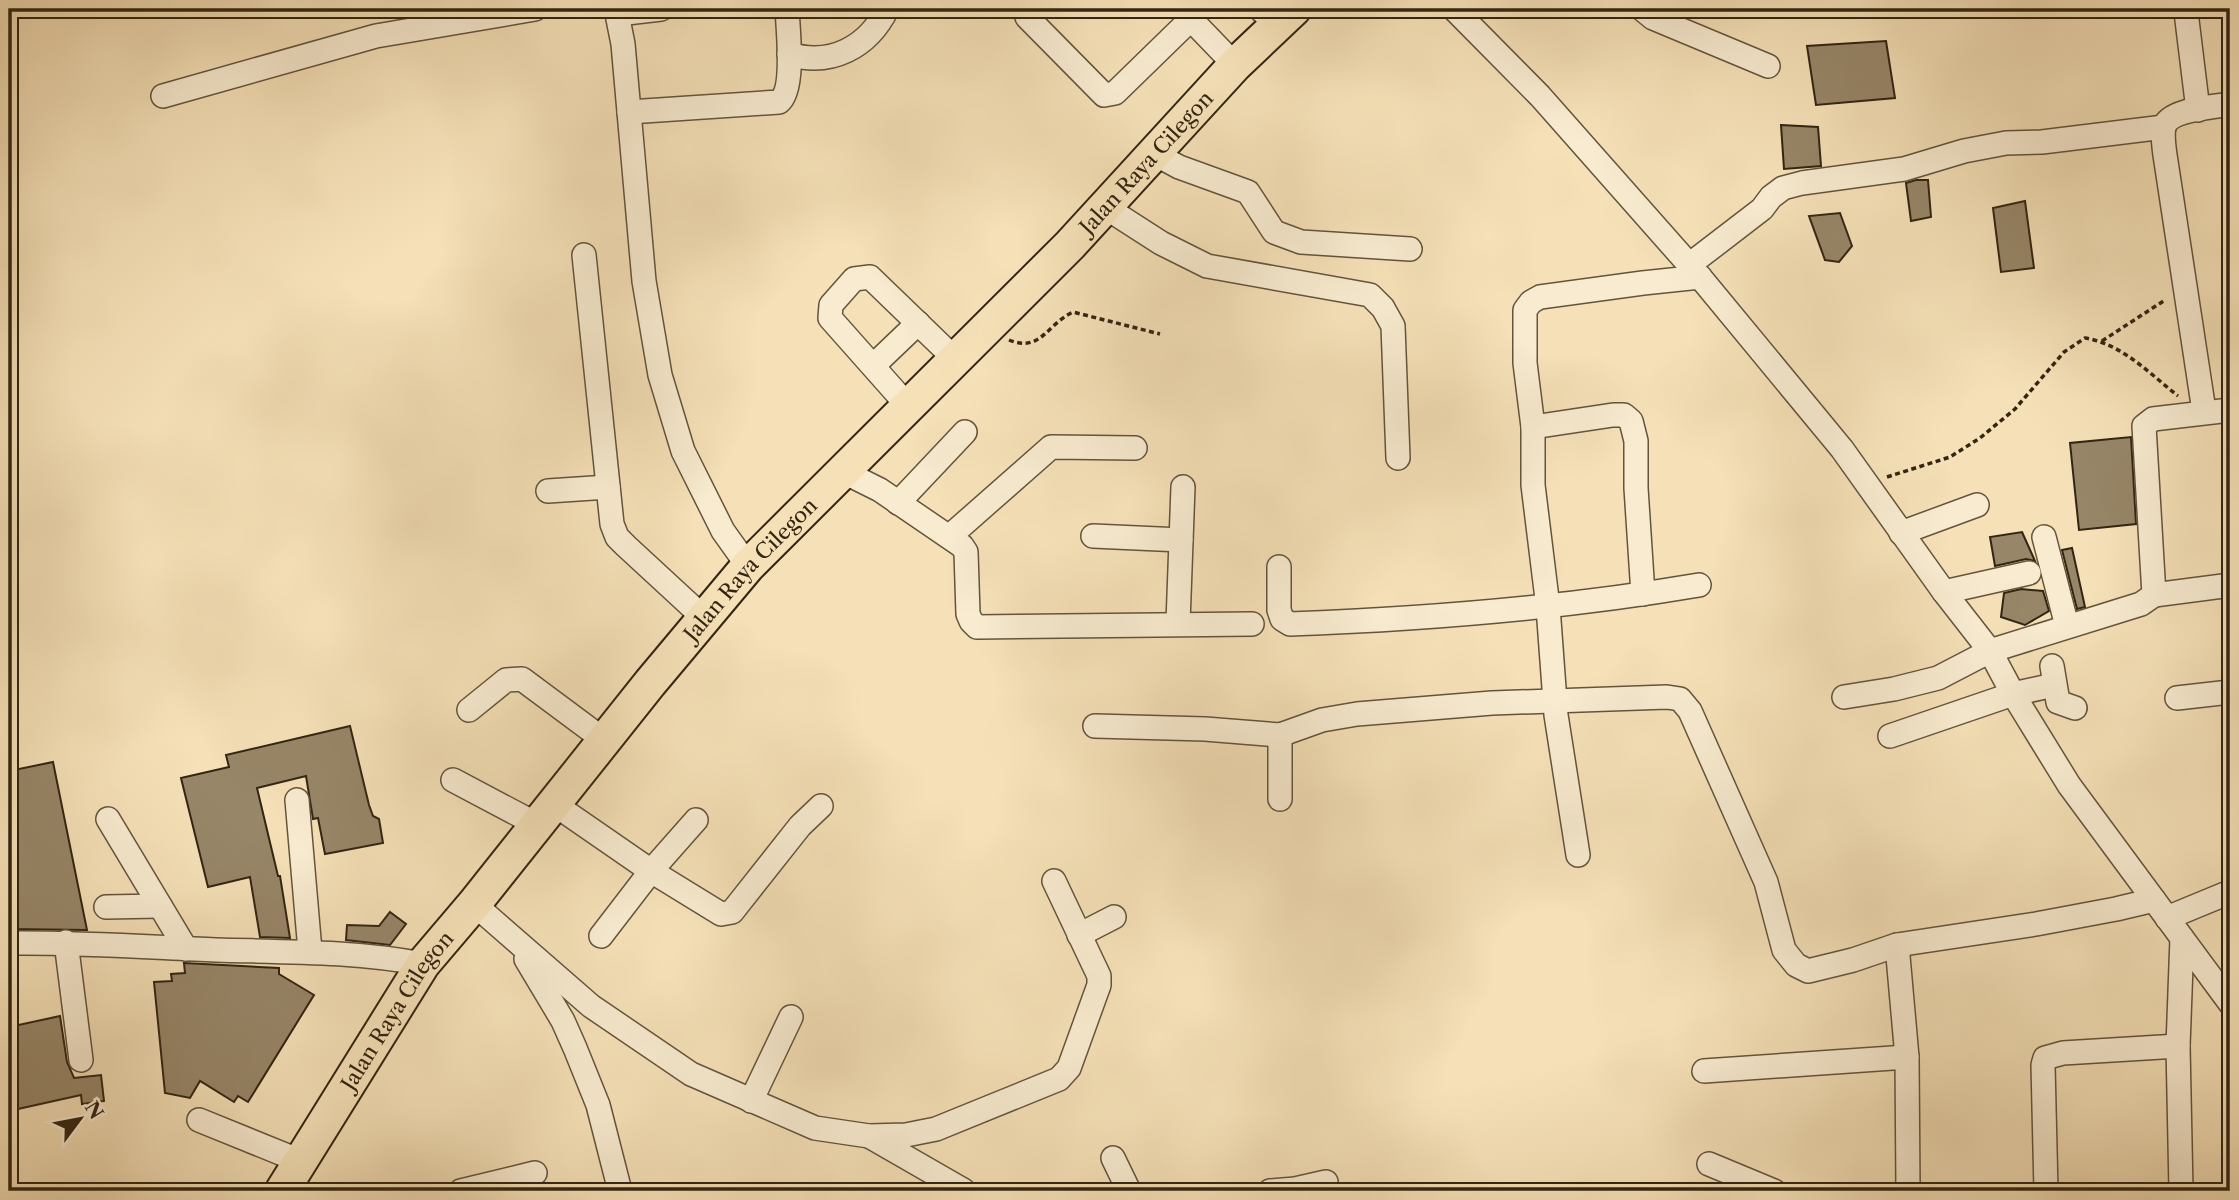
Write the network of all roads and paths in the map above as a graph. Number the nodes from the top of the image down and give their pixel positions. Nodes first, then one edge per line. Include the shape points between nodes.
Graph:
1 (535, 9) edge
2 (661, 9) edge
3 (787, 9) edge
4 (887, 9) edge
5 (1025, 9) edge
6 (1454, 9) edge
7 (1642, 9) edge
8 (617, 11) edge
9 (2186, 12) dead end
10 (1186, 14) edge
11 (1277, 14) edge
12 (789, 54) junction
13 (1235, 65) junction
14 (1769, 66) dead end
15 (163, 96) dead end
16 (2230, 104) edge
17 (2198, 110) junction
18 (629, 111) junction
19 (2164, 127) junction
20 (1155, 153) junction
21 (1105, 207) junction
22 (1410, 249) dead end
23 (584, 255) dead end
24 (1694, 271) junction
25 (2185, 288) junction
26 (918, 323) junction
27 (983, 330) junction
28 (1160, 334) dead end
29 (2102, 341) junction
30 (955, 359) junction
31 (873, 366) junction
32 (908, 406) junction
33 (2230, 410) edge
34 (2202, 412) junction
35 (1533, 426) junction
36 (965, 432) dead end
37 (1135, 448) dead end
38 (1398, 458) dead end
39 (842, 471) junction
40 (1861, 475) junction
41 (608, 487) junction
42 (1183, 487) dead end
43 (548, 491) dead end
44 (898, 503) junction
45 (1977, 505) dead end
46 (1901, 533) junction
47 (950, 536) junction
48 (1093, 536) dead end
49 (2044, 537) dead end
50 (1181, 540) junction
51 (748, 566) junction
52 (1279, 567) dead end
53 (2029, 573) dead end
54 (1699, 585) dead end
55 (2223, 586) dead end
56 (1944, 592) junction
57 (1643, 594) junction
58 (2154, 594) junction
59 (1548, 607) junction
60 (704, 618) junction
61 (1178, 623) junction
62 (1252, 624) dead end
63 (2067, 626) junction
64 (1990, 651) junction
65 (2230, 692) edge
66 (2013, 694) junction
67 (1844, 697) dead end
68 (2177, 698) dead end
69 (1555, 701) junction
70 (2075, 708) dead end
71 (469, 710) dead end
72 (1095, 726) dead end
73 (1280, 735) junction
74 (1891, 736) dead end
75 (604, 740) junction
76 (453, 780) dead end
77 (1280, 799) dead end
78 (297, 800) dead end
79 (821, 806) dead end
80 (546, 814) junction
81 (108, 820) dead end
82 (696, 820) dead end
83 (1578, 855) dead end
84 (651, 870) junction
85 (1054, 881) dead end
86 (2230, 892) edge
87 (474, 904) junction
88 (160, 906) junction
89 (107, 907) dead end
90 (2160, 909) junction
91 (1114, 917) dead end
92 (1079, 935) junction
93 (600, 936) dead end
94 (2182, 938) junction
95 (513, 939) junction
96 (66, 942) junction
97 (9, 943) edge
98 (1898, 945) junction
99 (186, 949) junction
100 (310, 951) junction
101 (424, 964) junction
102 (2230, 1003) edge
103 (792, 1017) dead end
104 (2178, 1046) junction
105 (1907, 1057) junction
106 (81, 1060) dead end
107 (1704, 1071) dead end
108 (751, 1101) junction
109 (200, 1120) dead end
110 (869, 1136) junction
111 (1113, 1158) dead end
112 (300, 1161) junction
113 (1709, 1164) dead end
114 (535, 1173) dead end
115 (1326, 1182) dead end
116 (282, 1191) edge
117 (461, 1191) edge
118 (620, 1191) edge
119 (966, 1191) edge
120 (1129, 1191) edge
121 (1270, 1191) edge
122 (1774, 1191) edge
123 (1908, 1191) edge
124 (2046, 1191) edge
125 (2181, 1191) edge

1 - 15 street via 376,36
2 - 8 street
3 - 12 street
4 - 12 street via 851,50 814,59
5 - 10 street via 1027,17 1104,95 1115,93
6 - 24 street via 1540,96
7 - 14 street via 1653,18
8 - 18 street
9 - 17 street
10 - 13 street
11 - 13 highway, Jalan Raya Cilegon
12 - 18 street via 786,90 779,102
13 - 20 highway, Jalan Raya Cilegon
16 - 17 street
17 - 19 street via 2177,114
18 - 51 street via 644,281 660,375 683,451 723,531
19 - 24 street via 2006,143 1904,169 1783,188
19 - 25 street
20 - 21 highway, Jalan Raya Cilegon
20 - 22 street via 1179,167 1248,192 1274,232 1301,242
21 - 27 highway, Jalan Raya Cilegon
21 - 38 street via 1207,266 1370,295 1393,326
23 - 41 street
24 - 35 street via 1531,302 1525,310 1525,363
24 - 40 street
25 - 29 path
25 - 34 street
26 - 30 street
26 - 31 street
26 - 31 street via 870,277 854,279 831,305 830,318
27 - 28 path via 1021,345 1035,343 1073,312
27 - 30 highway, Jalan Raya Cilegon
29 - 34 path
29 - 40 path via 2085,338 2064,352 2015,409 1950,457 1888,477
30 - 32 highway, Jalan Raya Cilegon
31 - 32 street
32 - 39 highway, Jalan Raya Cilegon
33 - 34 street
34 - 58 street via 2153,419 2144,426
35 - 57 street via 1613,415 1631,421 1636,440
35 - 59 street via 1533,485
36 - 44 street
37 - 47 street via 1051,447
39 - 44 street
39 - 51 highway, Jalan Raya Cilegon
40 - 46 street
41 - 43 street
41 - 60 street via 617,537
42 - 50 street
44 - 47 street
45 - 46 street
46 - 56 street
47 - 61 street via 965,552 968,614 977,627
48 - 50 street
49 - 63 street
50 - 61 street
51 - 60 highway, Jalan Raya Cilegon
52 - 59 street via 1279,610 1290,624
53 - 56 street
54 - 57 street
55 - 58 street
56 - 64 street
57 - 59 street
58 - 63 street via 2141,604
59 - 69 street
60 - 75 highway, Jalan Raya Cilegon
61 - 62 street
63 - 64 street
64 - 66 street
64 - 67 street via 1938,678
65 - 68 street
66 - 70 street via 2053,675 2058,702
66 - 74 street
66 - 90 street via 2069,785
69 - 73 street via 1330,718
69 - 83 street
69 - 98 street via 1680,699 1690,711 1766,882 1784,950 1796,965 1808,971
71 - 75 street via 506,680 522,679
72 - 73 street
73 - 77 street
75 - 80 highway, Jalan Raya Cilegon
76 - 80 street
78 - 100 street
79 - 84 street via 727,914
80 - 84 street
80 - 87 highway, Jalan Raya Cilegon
81 - 88 street
82 - 84 street
84 - 93 street
85 - 92 street
86 - 90 street
87 - 95 street
87 - 101 highway, Jalan Raya Cilegon
88 - 89 street
88 - 99 street
90 - 94 street
90 - 98 street via 2116,909
91 - 92 street
92 - 110 street via 1099,985 1069,1068 1059,1079 936,1129
94 - 102 street
94 - 104 street
95 - 108 street via 591,1006 691,1074
95 - 118 street via 575,1048 598,1105
96 - 97 street
96 - 99 street
96 - 106 street
98 - 105 street
99 - 100 street
100 - 101 street
101 - 112 highway, Jalan Raya Cilegon
103 - 108 street
104 - 124 street via 2063,1052 2045,1058
104 - 125 street
105 - 107 street
105 - 123 street
108 - 110 street via 815,1128
109 - 112 street
110 - 119 street
111 - 120 street
112 - 116 highway, Jalan Raya Cilegon
113 - 122 street
114 - 117 street
115 - 121 street

